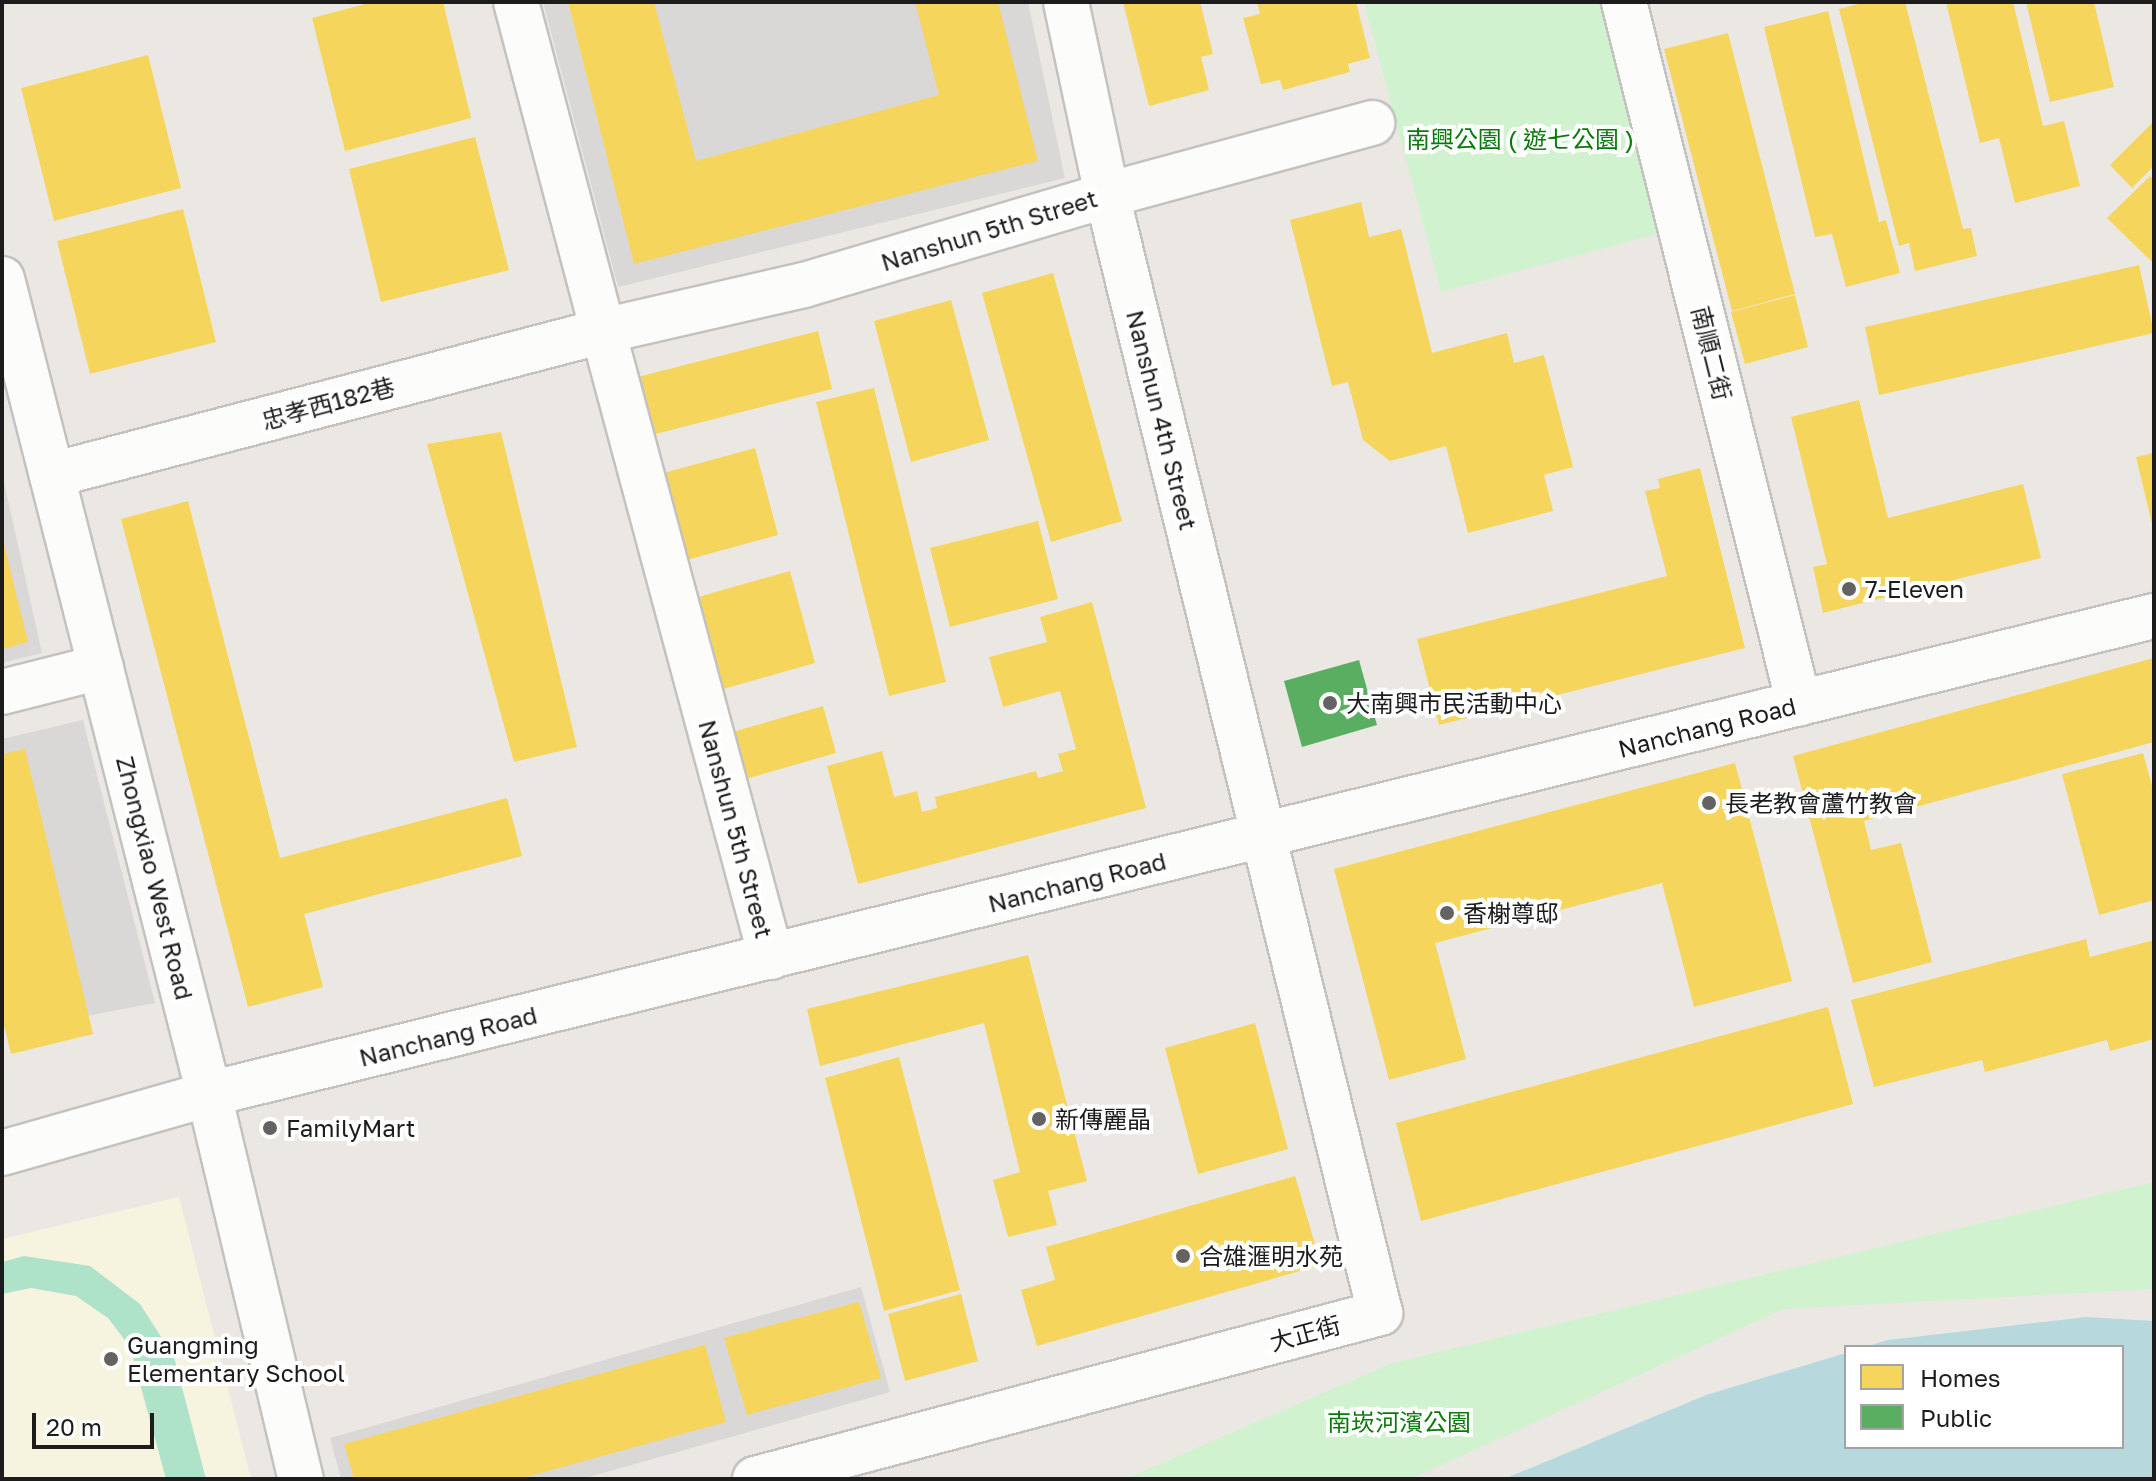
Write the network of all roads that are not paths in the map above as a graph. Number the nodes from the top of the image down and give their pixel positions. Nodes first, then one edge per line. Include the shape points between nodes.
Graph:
1 (516, 2) edge
2 (1066, 2) edge
3 (1624, 2) edge
4 (1372, 123) dead end
5 (1107, 195) junction
6 (2, 279) edge
7 (603, 331) junction
8 (52, 475) junction
9 (2154, 616) edge
10 (101, 667) junction
11 (2, 692) edge
12 (1799, 704) junction
13 (1265, 836) junction
14 (771, 957) junction
15 (209, 1094) junction
16 (2, 1153) edge
17 (301, 1479) edge
18 (755, 1479) edge

1 - 7 street, Nanshun 5th Street
2 - 5 street, Nanshun 4th Street
3 - 12 street, 南順二街
4 - 5 street, Nanshun 5th Street
5 - 7 street, Nanshun 5th Street via 804,285
5 - 13 street, Nanshun 4th Street
6 - 8 street, Zhongxiao West Road
7 - 8 street, 忠孝西182巷
7 - 14 street, Nanshun 5th Street
8 - 10 street, Zhongxiao West Road
9 - 12 street, Nanchang Road
10 - 11 street
10 - 15 street, Zhongxiao West Road
12 - 13 street, Nanchang Road
13 - 14 street, Nanchang Road
13 - 18 street, 大正街 via 1380,1313
14 - 15 street, Nanchang Road
15 - 16 street, Nanchang Road
15 - 17 street, Zhongxiao West Road

